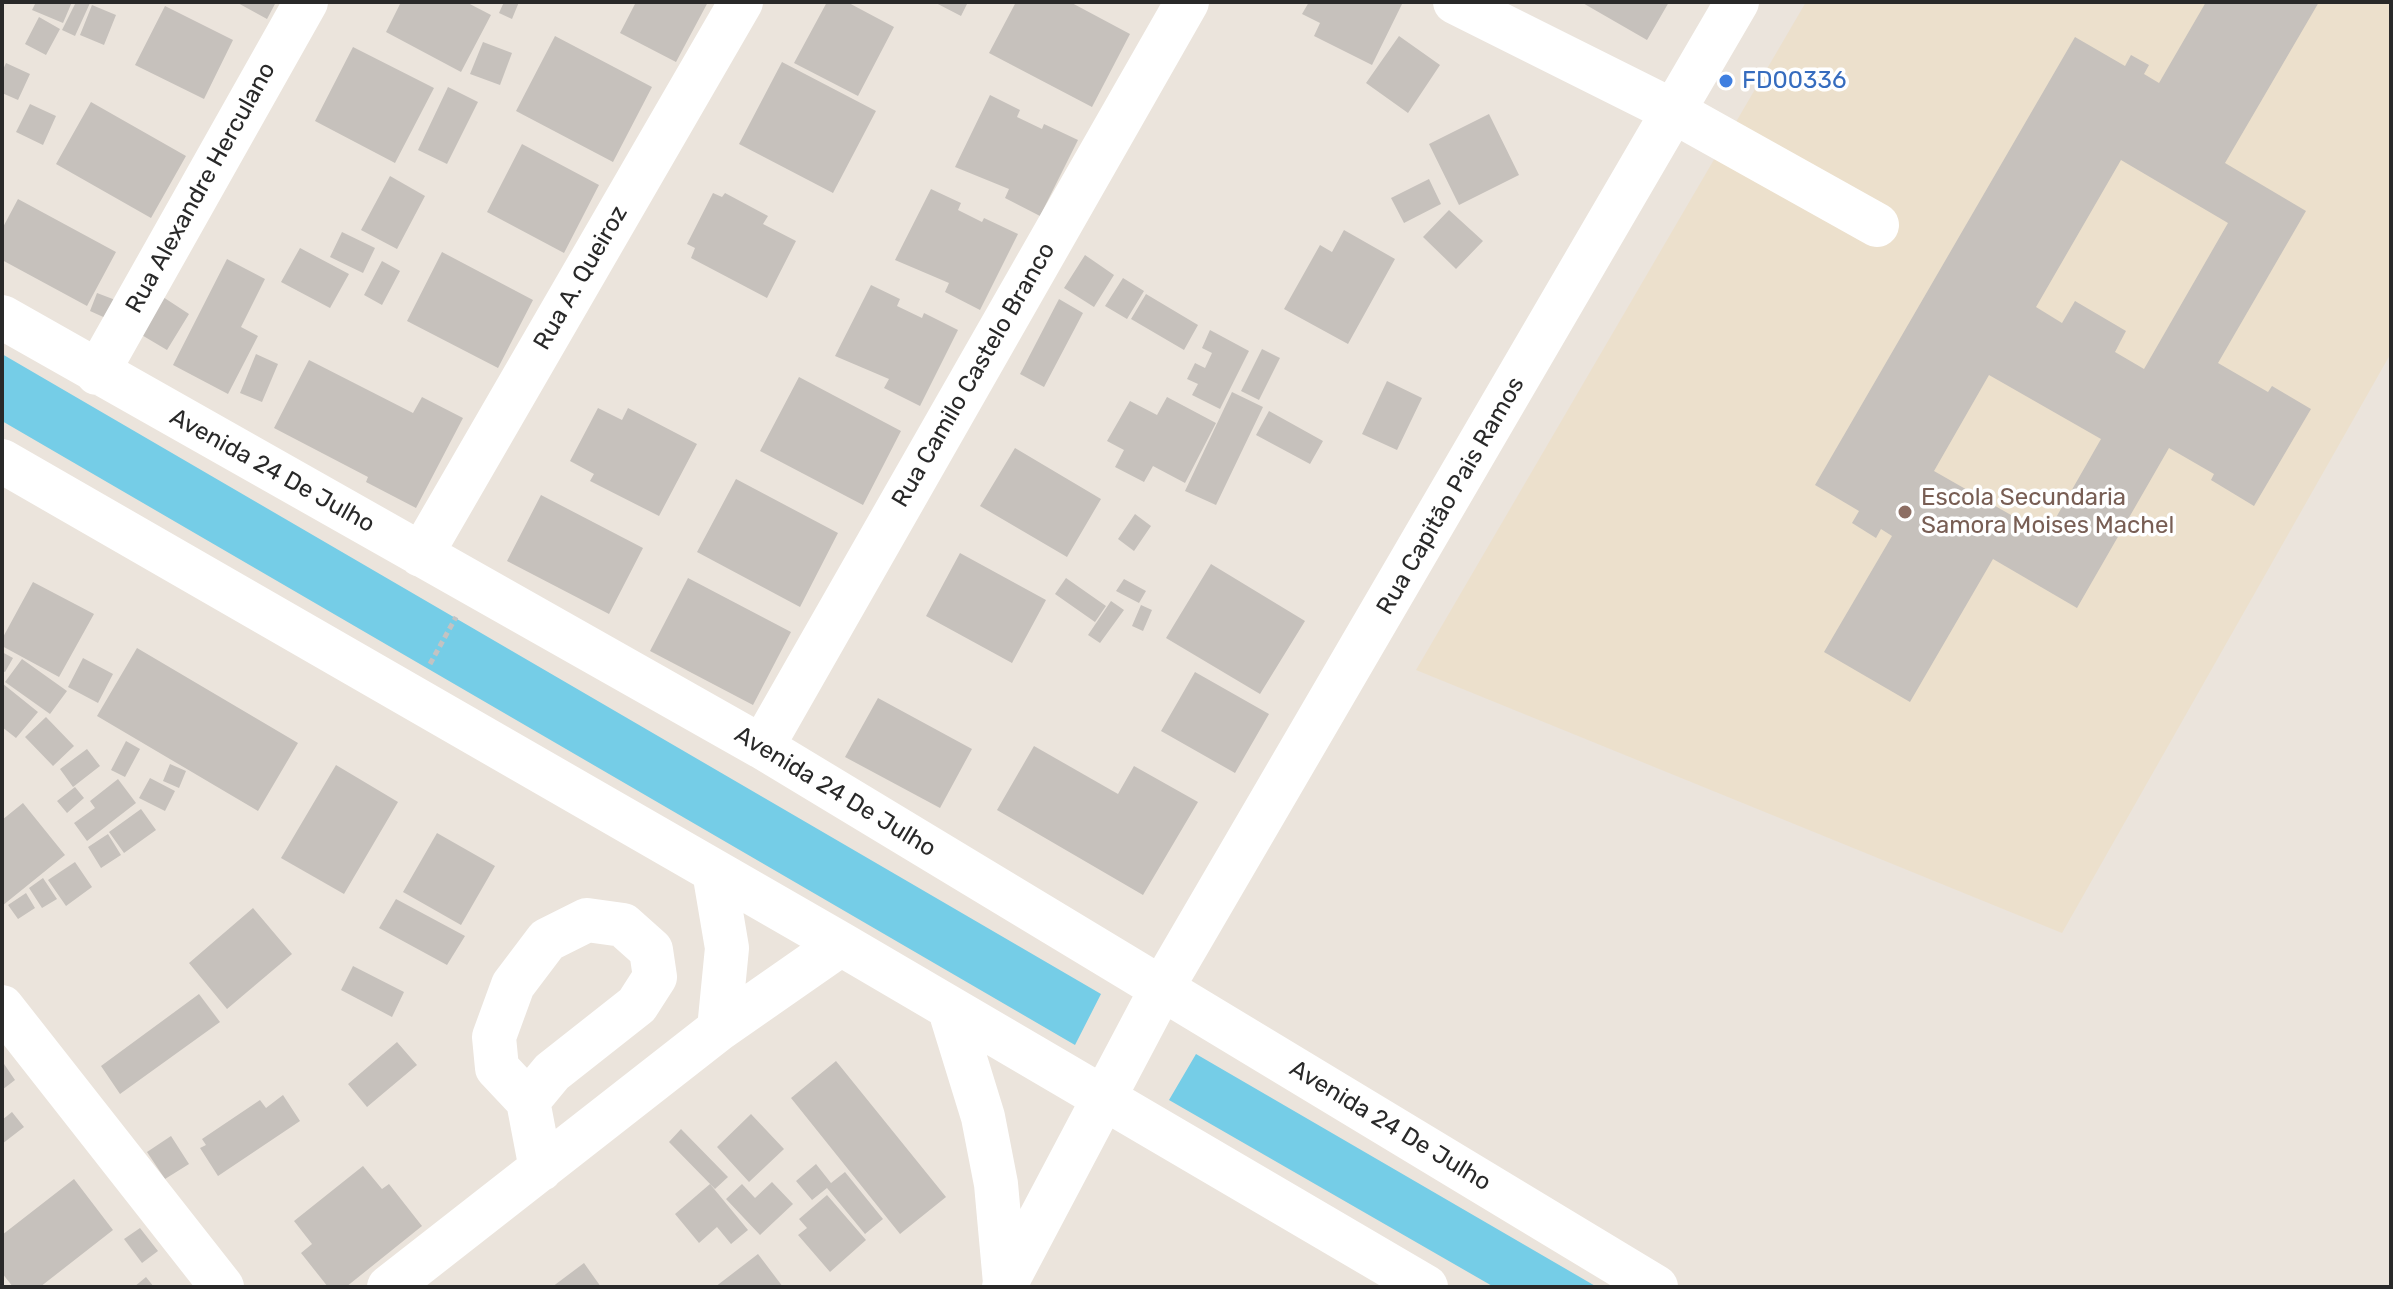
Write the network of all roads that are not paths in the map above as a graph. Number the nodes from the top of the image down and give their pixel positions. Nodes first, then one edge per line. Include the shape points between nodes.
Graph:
1 (306, 2) edge
2 (741, 2) edge
3 (1187, 2) edge
4 (1455, 2) edge
5 (1737, 2) edge
6 (1673, 111) junction
7 (1877, 225) dead end
8 (2, 317) edge
9 (97, 373) junction
10 (2, 461) edge
11 (421, 555) junction
12 (762, 747) junction
13 (714, 871) junction
14 (841, 944) junction
15 (1162, 988) junction
16 (2, 1007) edge
17 (950, 1010) junction
18 (719, 1029) junction
19 (1101, 1099) junction
20 (528, 1101) dead end
21 (541, 1169) junction
22 (1004, 1285) edge
23 (222, 1287) edge
24 (389, 1287) edge
25 (1426, 1287) edge
26 (1656, 1287) edge

1 - 9 street, Rua Alexandre Herculano
2 - 11 street, Rua A. Queiroz
3 - 12 street, Rua Camilo Castelo Branco
4 - 6 street
5 - 6 street, Rua Capitão Pais Ramos
6 - 7 street
6 - 15 street, Rua Capitão Pais Ramos
8 - 9 street, Avenida 24 De Julho
9 - 11 street, Avenida 24 De Julho
10 - 13 street
11 - 12 street, Avenida 24 De Julho
12 - 15 street, Avenida 24 De Julho
13 - 14 street
13 - 18 street via 727,948
14 - 17 street
14 - 18 street
15 - 19 street, Rua Capitão Pais Ramos
15 - 26 street, Avenida 24 De Julho
16 - 23 street
17 - 19 street
17 - 22 street via 996,1184
18 - 21 street
19 - 22 street, Rua Capitão Pais Ramos
19 - 25 street
20 - 21 street
21 - 24 street

